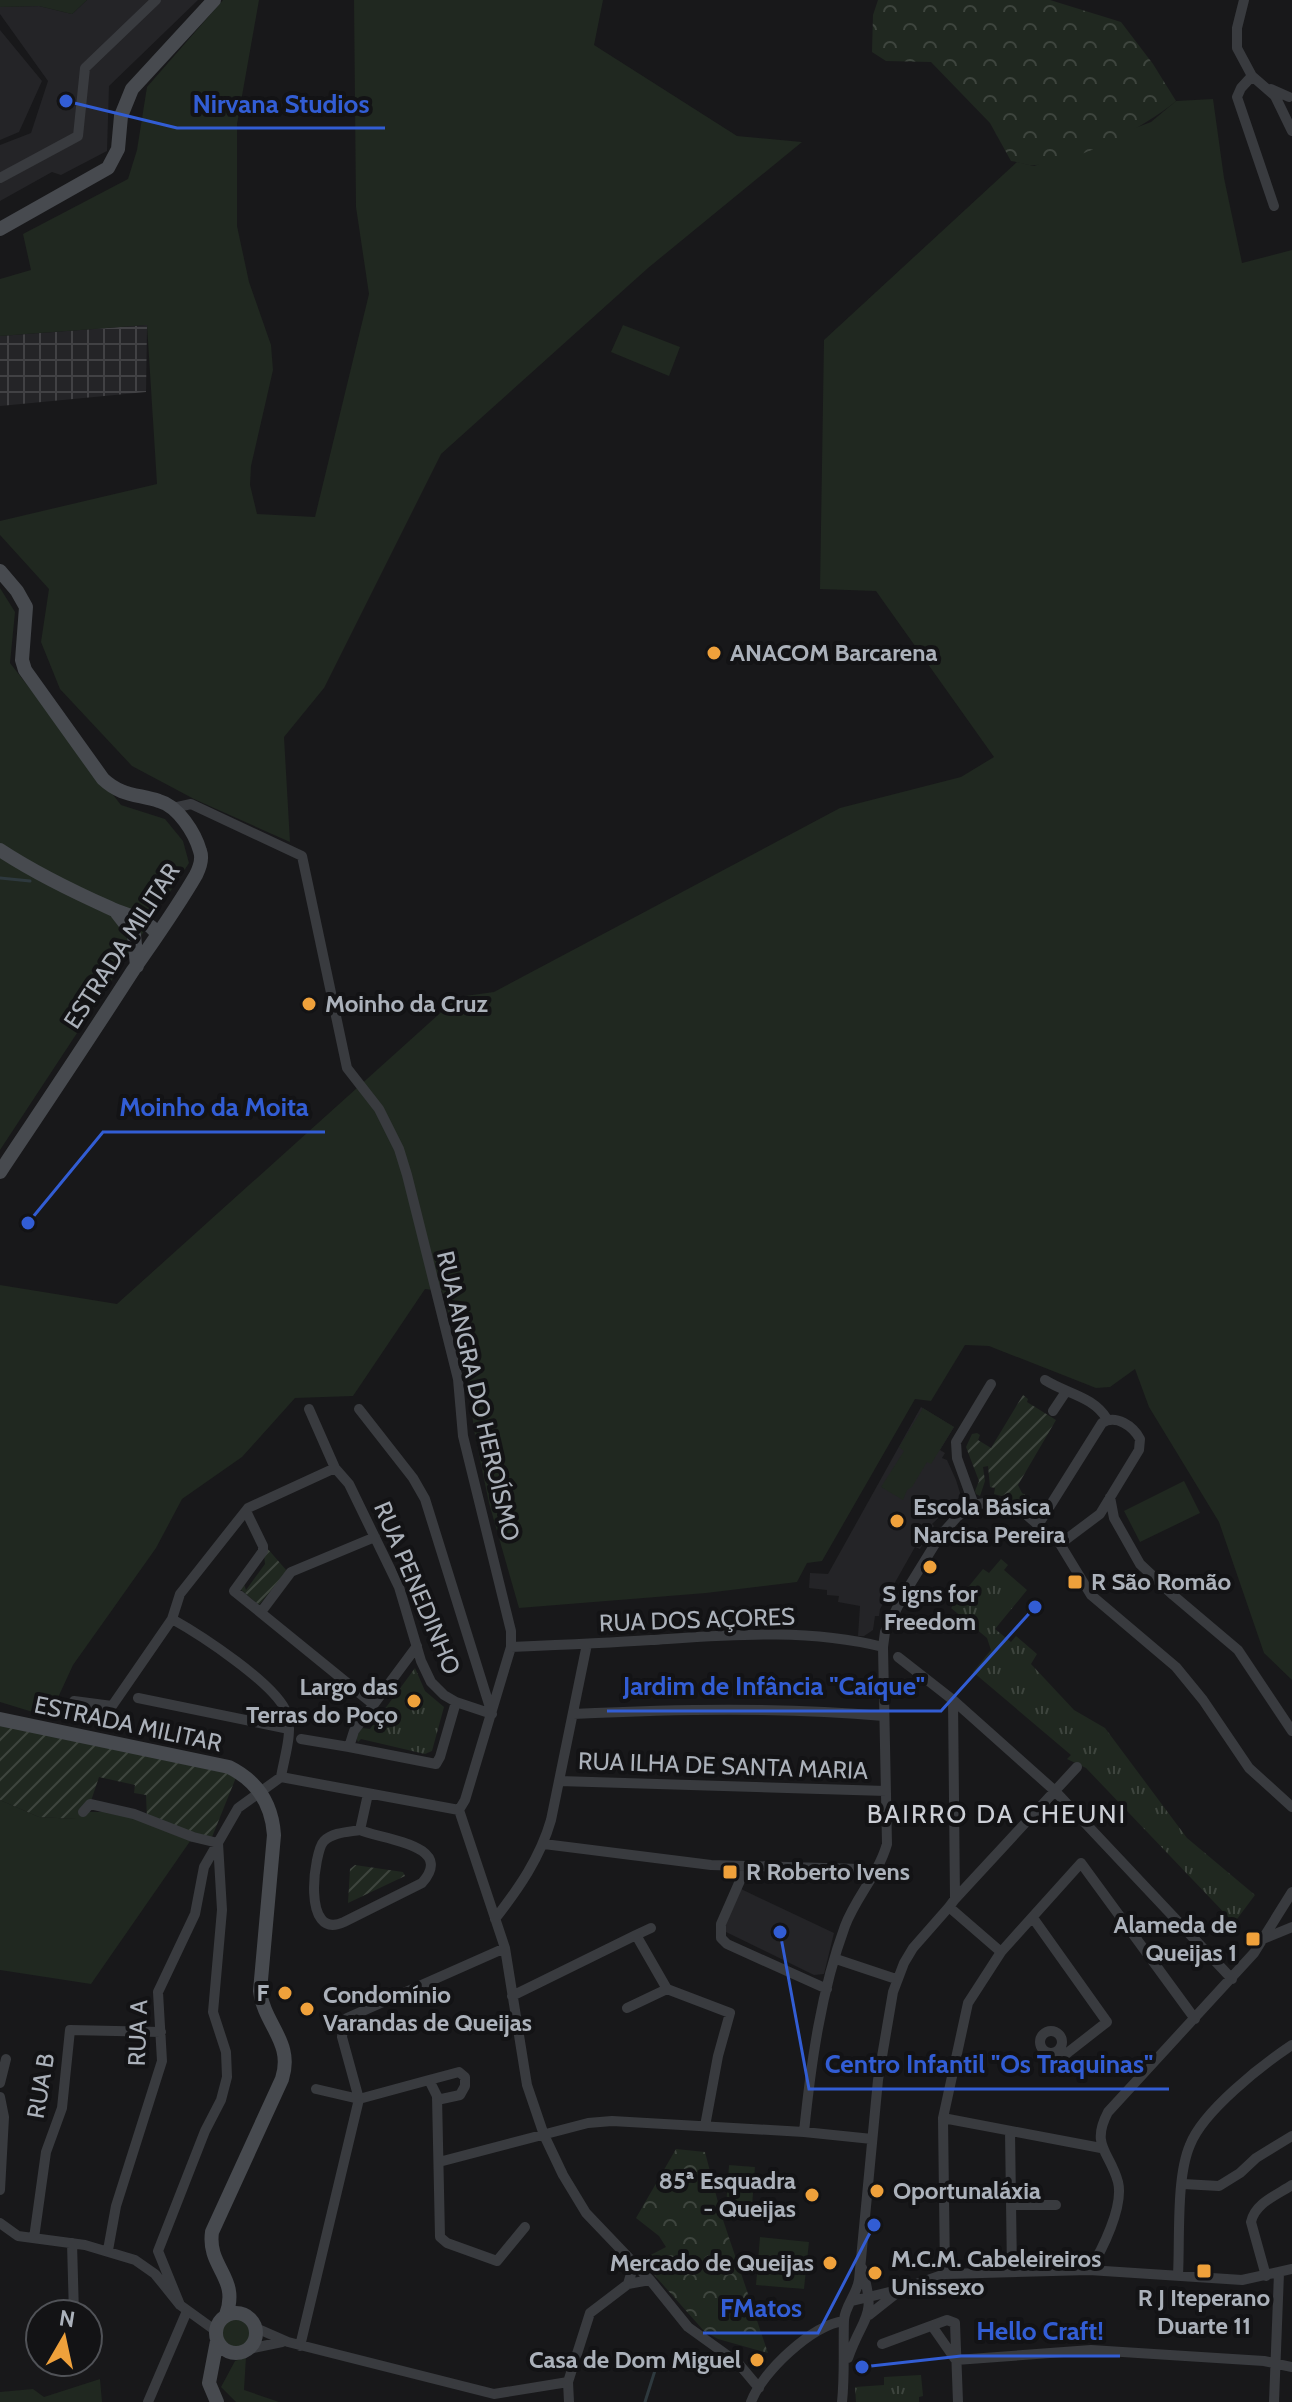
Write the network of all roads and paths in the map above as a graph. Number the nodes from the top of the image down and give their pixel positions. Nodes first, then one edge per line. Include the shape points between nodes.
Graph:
1 (156, 0) edge
2 (214, 0) edge
3 (1244, 0) edge
4 (1252, 76) junction
5 (1269, 89) junction
6 (1289, 97) dead end
7 (1292, 131) edge
8 (0, 178) edge
9 (1274, 206) dead end
10 (0, 229) edge
11 (0, 571) edge
12 (173, 808) junction
13 (0, 850) edge
14 (178, 903) junction
15 (124, 915) junction
16 (158, 934) junction
17 (137, 966) junction
18 (0, 1172) edge
19 (1045, 1380) dead end
20 (991, 1384) dead end
21 (1065, 1393) junction
22 (309, 1409) dead end
23 (359, 1409) dead end
24 (1053, 1411) dead end
25 (1107, 1419) junction
26 (335, 1468) junction
27 (1110, 1497) junction
28 (974, 1505) junction
29 (246, 1511) junction
30 (1038, 1525) junction
31 (375, 1537) junction
32 (1060, 1544) junction
33 (261, 1612) junction
34 (172, 1619) junction
35 (587, 1644) junction
36 (417, 1646) junction
37 (511, 1647) junction
38 (883, 1647) junction
39 (898, 1657) dead end
40 (138, 1698) dead end
41 (953, 1700) junction
42 (74, 1701) dead end
43 (456, 1702) junction
44 (373, 1704) junction
45 (492, 1714) junction
46 (573, 1714) junction
47 (884, 1716) junction
48 (0, 1719) edge
49 (289, 1729) junction
50 (1292, 1731) edge
51 (301, 1739) dead end
52 (349, 1747) junction
53 (1077, 1767) dead end
54 (281, 1777) junction
55 (559, 1781) junction
56 (886, 1791) junction
57 (1055, 1791) junction
58 (261, 1793) junction
59 (368, 1794) junction
60 (1292, 1807) edge
61 (459, 1810) junction
62 (83, 1812) dead end
63 (360, 1830) junction
64 (218, 1843) junction
65 (544, 1844) junction
66 (746, 1867) junction
67 (876, 1873) junction
68 (1292, 1892) edge
69 (952, 1903) junction
70 (1033, 1918) junction
71 (495, 1919) junction
72 (1292, 1927) edge
73 (651, 1928) dead end
74 (636, 1935) junction
75 (1263, 1939) junction
76 (505, 1948) junction
77 (1001, 1952) junction
78 (836, 1959) junction
79 (896, 1979) junction
80 (1232, 1979) junction
81 (667, 1989) junction
82 (827, 1989) junction
83 (512, 1996) junction
84 (627, 2008) dead end
85 (1195, 2019) junction
86 (161, 2032) junction
87 (1292, 2045) edge
88 (1060, 2049) dead end
89 (6, 2059) dead end
90 (429, 2080) junction
91 (0, 2083) edge
92 (316, 2089) dead end
93 (0, 2097) edge
94 (359, 2099) junction
95 (437, 2100) junction
96 (943, 2118) junction
97 (705, 2126) junction
98 (1010, 2131) junction
99 (804, 2132) junction
100 (544, 2135) junction
101 (1292, 2136) edge
102 (872, 2139) junction
103 (1101, 2148) junction
104 (439, 2162) junction
105 (1183, 2184) junction
106 (1292, 2185) edge
107 (0, 2190) edge
108 (1011, 2205) junction
109 (1056, 2205) dead end
110 (0, 2223) edge
111 (525, 2227) dead end
112 (34, 2238) junction
113 (72, 2243) junction
114 (108, 2250) junction
115 (634, 2264) junction
116 (861, 2265) junction
117 (1292, 2269) edge
118 (1089, 2270) junction
119 (1012, 2272) junction
120 (1279, 2273) junction
121 (945, 2274) junction
122 (1178, 2275) junction
123 (1266, 2276) junction
124 (650, 2280) junction
125 (628, 2284) junction
126 (902, 2289) junction
127 (231, 2290) junction
128 (74, 2298) edge
129 (864, 2303) junction
130 (186, 2310) junction
131 (252, 2323) junction
132 (844, 2323) junction
133 (932, 2326) junction
134 (220, 2327) junction
135 (860, 2329) junction
136 (294, 2344) junction
137 (882, 2344) dead end
138 (249, 2349) junction
139 (233, 2353) junction
140 (956, 2360) junction
141 (846, 2363) junction
142 (1276, 2363) junction
143 (1292, 2367) edge
144 (568, 2382) junction
145 (759, 2388) junction
146 (536, 2389) junction
147 (214, 2397) edge
148 (148, 2402) edge
149 (531, 2402) edge
150 (569, 2402) edge
151 (751, 2402) edge
152 (842, 2402) edge
153 (958, 2402) edge
154 (1274, 2402) edge

1 - 8 street via 85,68 78,136
2 - 10 street via 132,89 121,116 118,149 108,168
3 - 4 street via 1235,40
4 - 5 street
4 - 9 street via 1237,97
5 - 6 street
5 - 7 street
11 - 12 street via 26,607 25,670 76,742 114,789
12 - 14 street, ESTRADA MILITAR via 189,828 202,860
12 - 37 street, RUA ANGRA DO HEROÍSMO via 191,804 302,856 347,1068 379,1109 407,1175 458,1379 463,1436
13 - 15 street
14 - 15 street via 160,913
14 - 16 street, ESTRADA MILITAR
15 - 16 street via 149,924
15 - 17 street via 134,935
16 - 17 street, ESTRADA MILITAR
17 - 18 street, ESTRADA MILITAR
19 - 21 street
20 - 28 street via 956,1442
21 - 24 street
21 - 25 street via 1100,1407
22 - 26 street, RUA PENEDINHO
23 - 45 street via 425,1499
25 - 27 street via 1135,1430 1140,1439 1139,1450
25 - 30 street
26 - 29 street
26 - 31 street, RUA PENEDINHO via 349,1484
27 - 32 street via 1092,1522
27 - 50 street via 1114,1518 1140,1564 1238,1650
28 - 30 street via 1006,1503
28 - 38 street via 954,1520 923,1562 887,1628
29 - 33 street via 263,1551 234,1591
29 - 34 street via 180,1594
30 - 32 street
31 - 33 street via 291,1572
31 - 36 street, RUA PENEDINHO via 399,1587
32 - 60 street via 1091,1595 1176,1667 1249,1768
33 - 44 street
34 - 42 street via 112,1706
34 - 49 street via 264,1685 287,1714
35 - 37 street, RUA DOS AÇORES
35 - 38 street, RUA DOS AÇORES via 782,1634
35 - 46 street
36 - 43 street, RUA PENEDINHO via 431,1682
36 - 44 street
37 - 45 street, RUA ANGRA DO HEROÍSMO
38 - 47 street
39 - 41 street
40 - 49 street
41 - 57 street
41 - 69 street
43 - 45 street, RUA PENEDINHO
43 - 52 street via 436,1764
44 - 52 street
45 - 61 street, RUA ANGRA DO HEROÍSMO
46 - 47 street via 740,1708
46 - 55 street
47 - 56 street
48 - 58 street, ESTRADA MILITAR via 229,1767
49 - 54 street
51 - 52 street
53 - 57 street
54 - 58 street, RUA A
54 - 59 street
55 - 56 street, RUA ILHA DE SANTA MARIA
55 - 65 street
56 - 67 street via 887,1844
57 - 69 street
57 - 80 street
58 - 64 street, RUA A via 238,1808
58 - 127 street via 274,1835 260,1991 285,2050 285,2064 212,2232 213,2254
59 - 61 street
59 - 63 street
61 - 71 street
62 - 64 street via 90,1804 134,1814
63 - 63 street via 331,1836 319,1851 315,1909 331,1926 422,1883 429,1867 413,1844
64 - 86 street, RUA A via 204,1867 195,1914 158,1992
64 - 130 street via 222,1910 213,2012 226,2052 227,2077 158,2251
65 - 66 street
65 - 71 street
66 - 67 street
66 - 82 street via 721,1924 721,1938
67 - 78 street via 849,1917
68 - 75 street
69 - 77 street
69 - 79 street via 913,1948
70 - 77 street
70 - 85 street via 1081,1863
70 - 88 street via 1107,2022 1066,2054
71 - 76 street
72 - 75 street
73 - 74 street
74 - 81 street
74 - 83 street
75 - 80 street
76 - 83 street
76 - 94 street via 347,2018 342,2037
77 - 96 street via 968,2003
78 - 79 street
78 - 82 street
79 - 102 street
80 - 85 street
81 - 84 street
81 - 97 street via 730,2013
82 - 99 street
83 - 100 street via 525,2078
85 - 103 street via 1108,2112
86 - 112 street, RUA B via 70,2030 62,2108 46,2152
86 - 114 street, RUA A via 162,2061 116,2206
87 - 105 street via 1264,2064 1196,2132 1185,2158
89 - 91 street
90 - 94 street
90 - 95 street
90 - 95 street via 459,2072 465,2077 460,2095
92 - 94 street
93 - 107 street
94 - 136 street
95 - 104 street
96 - 98 street
96 - 121 street
97 - 99 street
97 - 100 street via 612,2121
98 - 103 street
98 - 108 street
99 - 102 street
100 - 104 street
100 - 115 street via 586,2213
101 - 105 street via 1219,2186
102 - 116 street
103 - 118 street via 1118,2192 1109,2235
104 - 111 street via 438,2232 443,2241 497,2261
105 - 122 street
106 - 123 street via 1252,2216
108 - 109 street
108 - 119 street
110 - 112 street via 18,2236
112 - 113 street
113 - 114 street
113 - 128 street
114 - 130 street via 146,2266
115 - 124 street
115 - 125 street
116 - 129 street
116 - 129 street via 858,2287
117 - 120 street
118 - 119 street
118 - 122 street
119 - 121 street
120 - 123 street
120 - 142 street
121 - 126 street
122 - 123 street via 1242,2280
124 - 125 street
124 - 145 street via 688,2327 738,2363
125 - 144 street via 590,2313
126 - 129 street
126 - 129 street
127 - 131 street
127 - 134 street
129 - 132 street via 847,2309
129 - 135 street
130 - 134 street
130 - 148 street
131 - 134 street via 234,2313
131 - 136 street
131 - 138 street via 256,2337
132 - 135 street
132 - 141 street
132 - 145 street via 825,2326 809,2337 776,2364
133 - 137 street
133 - 140 street
133 - 140 street via 947,2320 955,2323
134 - 139 street via 226,2351
134 - 147 street via 209,2383
135 - 141 street
136 - 138 street
136 - 146 street via 494,2394
138 - 139 street
139 - 147 street via 218,2375
140 - 142 street via 1091,2350
140 - 153 street
141 - 152 street
142 - 143 street
142 - 154 street
144 - 146 street
144 - 150 street
145 - 151 street
146 - 149 street

